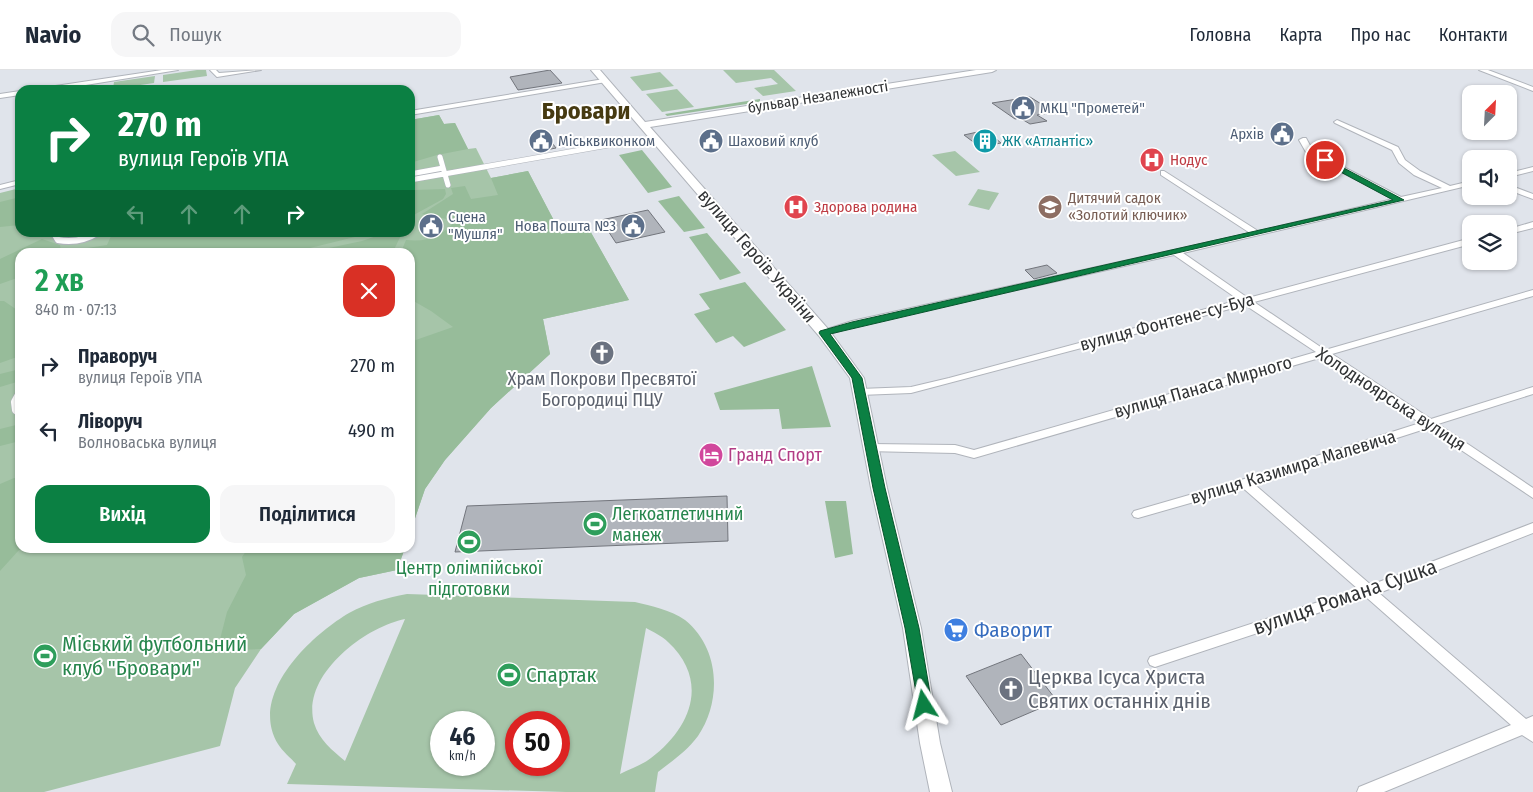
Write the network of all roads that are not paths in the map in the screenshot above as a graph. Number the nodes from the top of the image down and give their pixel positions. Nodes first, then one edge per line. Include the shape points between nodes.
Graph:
1 (175, 70) edge
2 (213, 70) edge
3 (258, 70) edge
4 (595, 70) edge
5 (992, 70) edge
6 (1482, 70) edge
7 (604, 81) junction
8 (75, 85) edge
9 (1533, 89) edge
10 (15, 94) edge
11 (0, 96) edge
12 (415, 113) edge
13 (1337, 122) dead end
14 (643, 125) junction
15 (637, 140) dead end
16 (1303, 140) dead end
17 (440, 157) dead end
18 (1533, 169) edge
19 (444, 171) junction
20 (1164, 173) dead end
21 (1517, 173) edge
22 (415, 174) edge
23 (415, 179) edge
24 (15, 183) edge
25 (448, 184) dead end
26 (1462, 186) edge
27 (0, 187) edge
28 (1449, 188) junction
29 (1517, 190) edge
30 (1533, 197) edge
31 (1400, 200) junction
32 (1533, 225) edge
33 (1517, 230) edge
34 (1257, 234) junction
35 (57, 237) edge
36 (89, 237) edge
37 (1462, 244) edge
38 (1175, 252) junction
39 (1533, 293) edge
40 (1245, 301) junction
41 (824, 333) junction
42 (1321, 353) junction
43 (860, 392) junction
44 (1531, 392) edge
45 (1431, 424) junction
46 (870, 448) junction
47 (1245, 483) junction
48 (1533, 494) edge
49 (1138, 514) dead end
50 (1533, 528) edge
51 (1369, 591) junction
52 (1155, 661) dead end
53 (1530, 728) edge
54 (940, 791) edge
55 (1365, 792) edge

1 - 8 street
2 - 3 street via 217,75
4 - 7 main road, вулиця Героїв України
5 - 14 main road, бульвар Незалежності
6 - 9 street
7 - 12 street
7 - 14 main road, вулиця Героїв України
10 - 11 street
13 - 28 street via 1395,149 1402,161 1417,173
14 - 41 main road, вулиця Героїв України
15 - 19 street
16 - 31 street via 1310,152
17 - 19 street
18 - 21 street
19 - 22 street
19 - 23 street
19 - 25 street
20 - 34 street
24 - 27 street
26 - 28 street
28 - 31 street
29 - 30 street
31 - 34 street
32 - 33 street
34 - 38 street
35 - 36 street via 69,242
37 - 40 street, вулиця Фонтене-су-Буа
38 - 40 street, Холодноярська вулиця
38 - 41 street
39 - 42 street, вулиця Панаса Мирного
40 - 42 street, Холодноярська вулиця
40 - 43 street, вулиця Фонтене-су-Буа via 950,381 911,390
41 - 43 main road, вулиця Героїв України via 857,378
42 - 45 street, Холодноярська вулиця
42 - 46 street, вулиця Панаса Мирного via 974,454 955,449
43 - 46 main road, вулиця Героїв України
44 - 45 street, вулиця Казимира Малевича
45 - 47 street, вулиця Казимира Малевича
45 - 48 street, Холодноярська вулиця
46 - 54 main road, вулиця Героїв України via 912,628
47 - 49 street, вулиця Казимира Малевича
47 - 51 street
50 - 51 street, вулиця Романа Сушка
51 - 52 street, вулиця Романа Сушка
51 - 53 street
53 - 55 street

